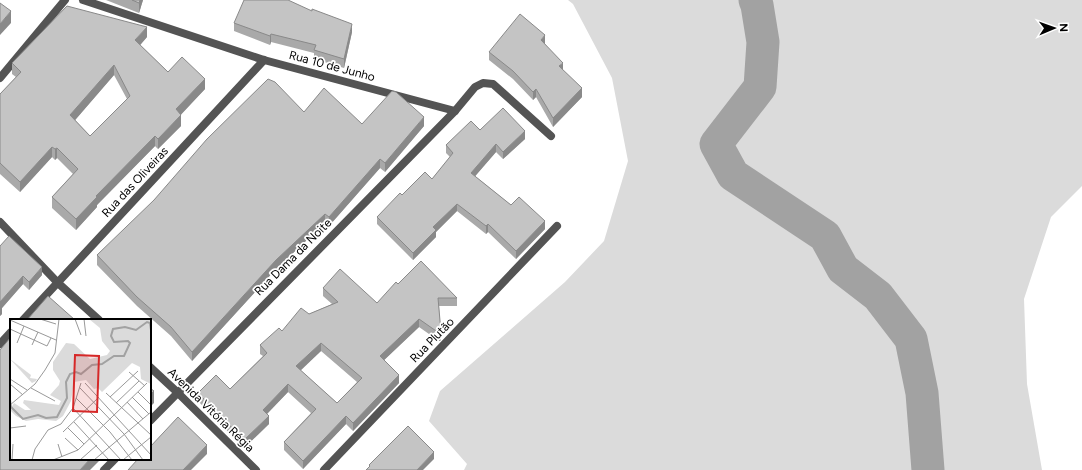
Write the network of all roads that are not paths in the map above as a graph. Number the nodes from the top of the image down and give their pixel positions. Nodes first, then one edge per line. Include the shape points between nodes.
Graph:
1 (65, 0) edge
2 (83, 0) edge
3 (264, 60) junction
4 (0, 78) edge
5 (455, 111) junction
6 (551, 136) dead end
7 (0, 222) edge
8 (557, 226) dead end
9 (58, 283) junction
10 (24, 319) edge
11 (98, 319) edge
12 (10, 333) edge
13 (0, 344) edge
14 (151, 368) edge
15 (177, 392) junction
16 (151, 420) edge
17 (114, 460) edge
18 (104, 470) edge
19 (256, 470) edge
20 (324, 470) edge

1 - 4 street
2 - 3 street, Rua 10 de Junho
3 - 5 street, Rua 10 de Junho
3 - 9 street, Rua das Oliveiras
5 - 6 street via 475,87 483,83 493,84
5 - 15 street, Rua Dama da Noite
7 - 9 street
8 - 20 street, Rua Plutão
9 - 10 street, Rua das Oliveiras
9 - 11 street
12 - 13 street
14 - 15 street, Avenida Vitória Régia
15 - 16 street, Rua Dama da Noite
15 - 19 street, Avenida Vitória Régia
17 - 18 street

